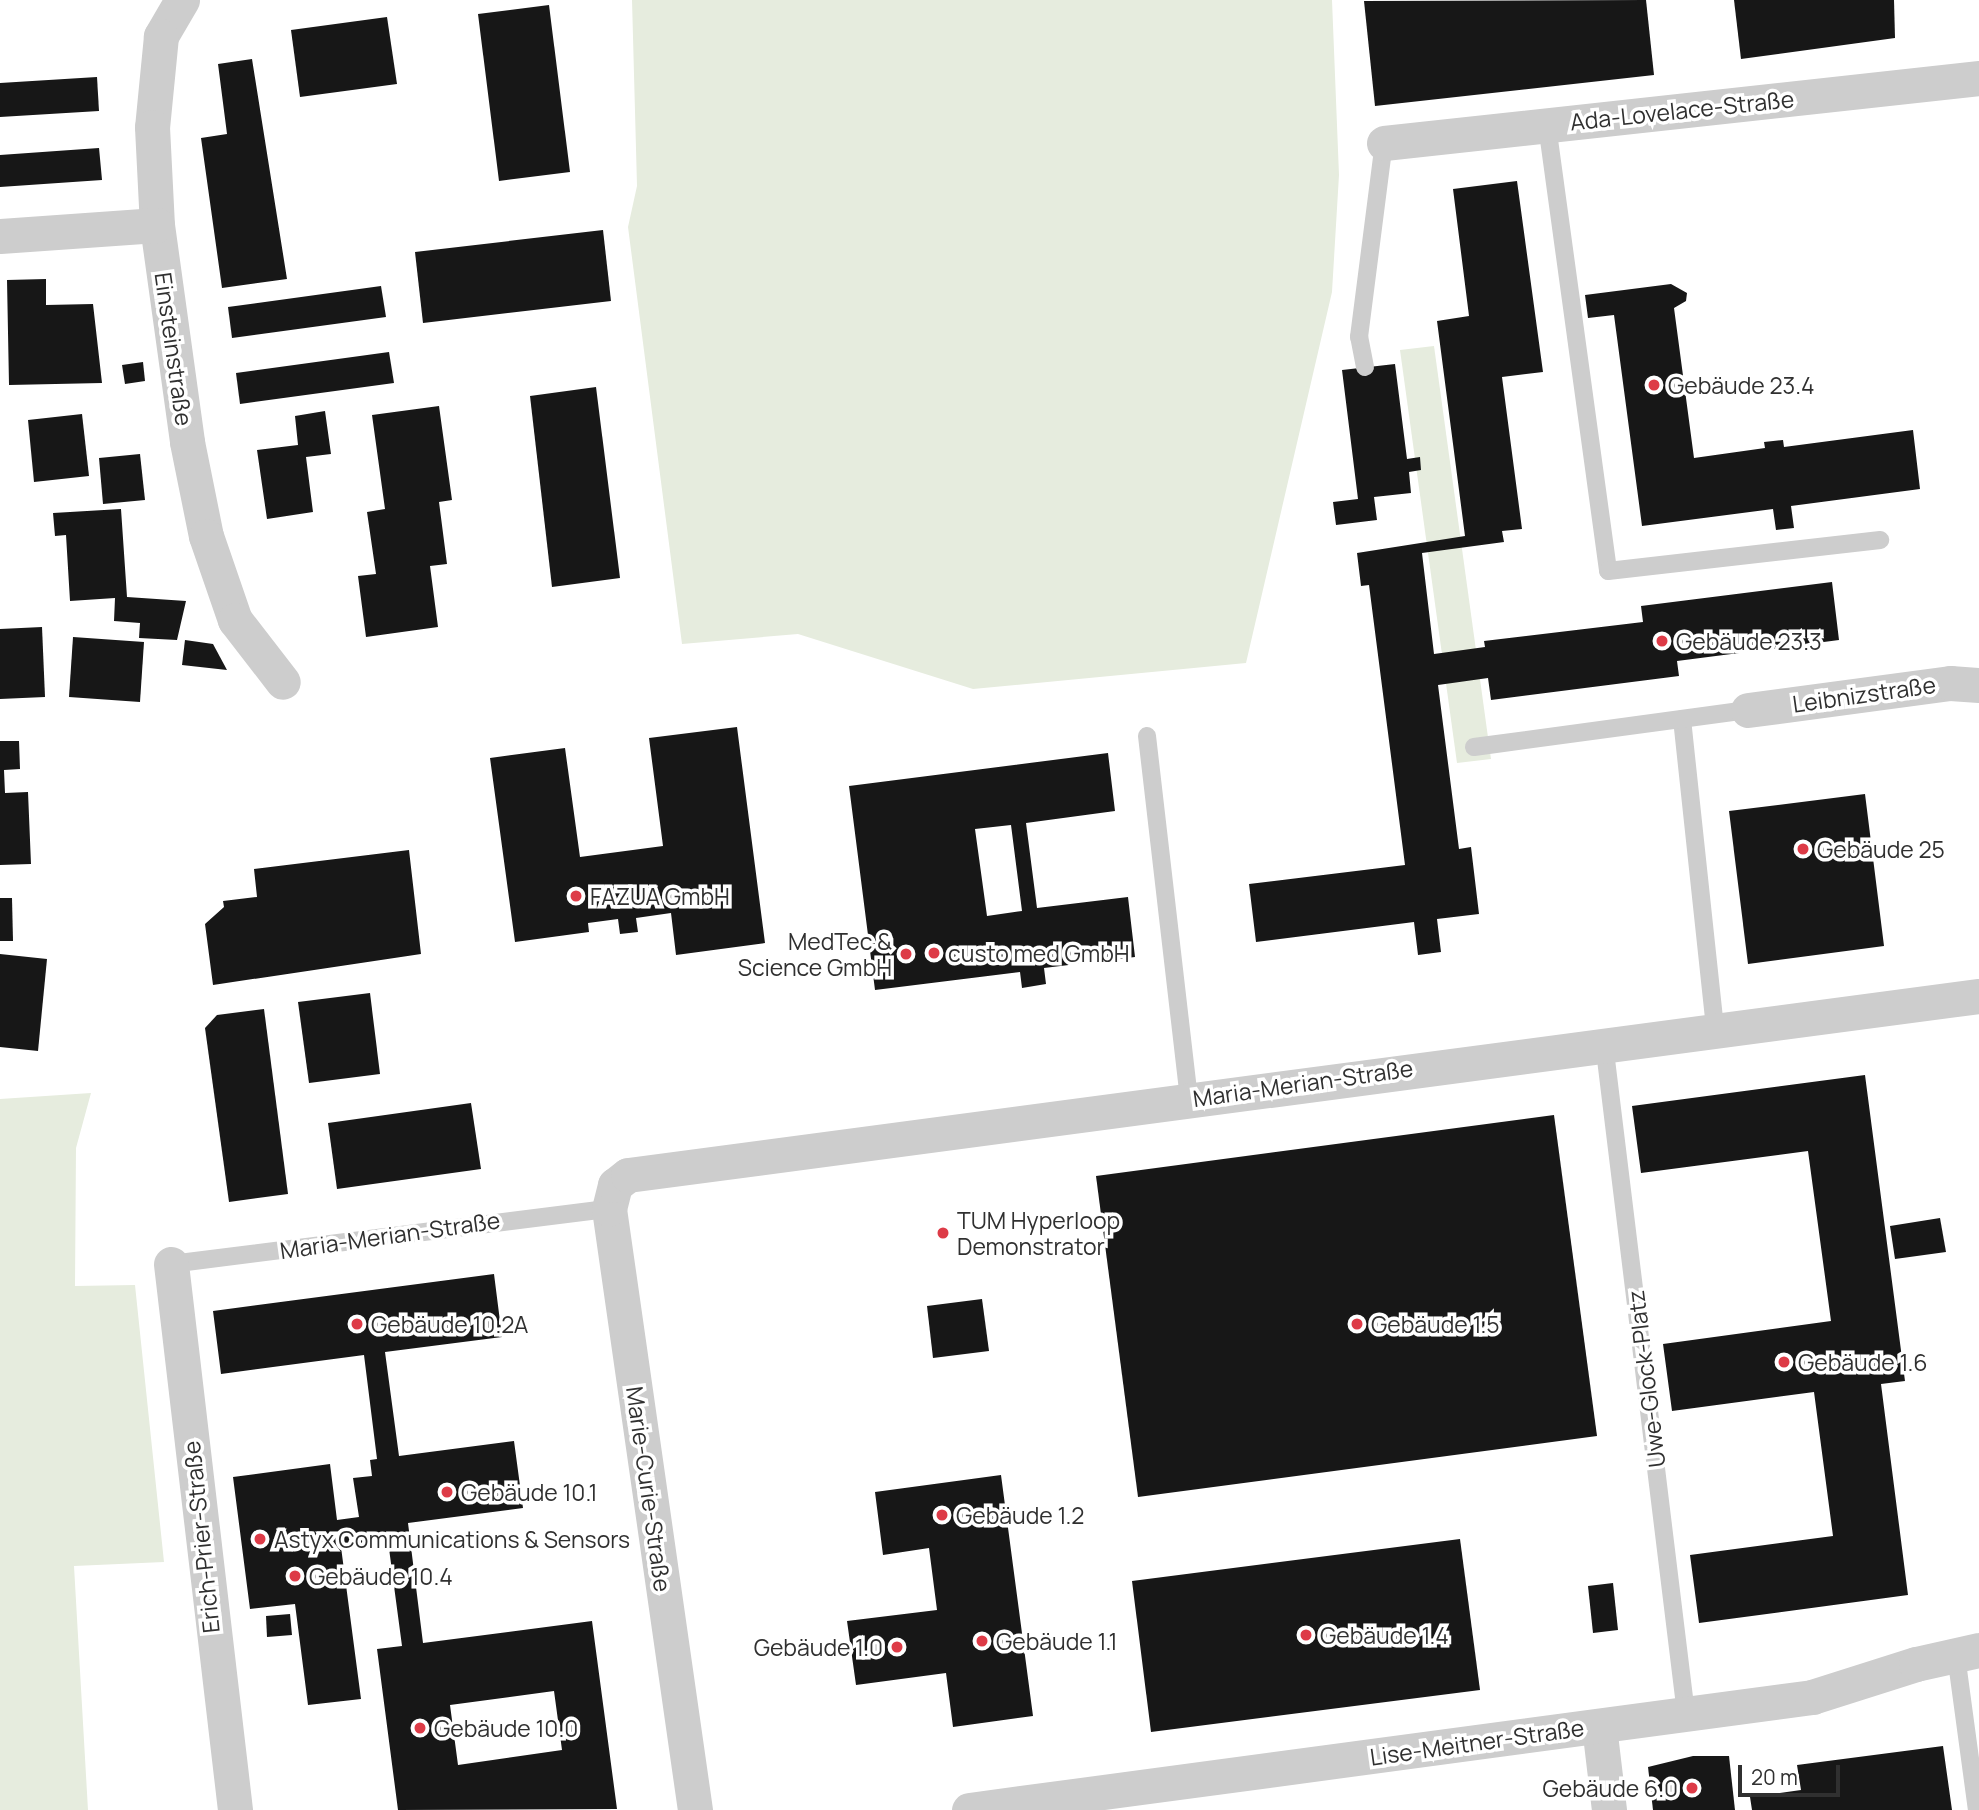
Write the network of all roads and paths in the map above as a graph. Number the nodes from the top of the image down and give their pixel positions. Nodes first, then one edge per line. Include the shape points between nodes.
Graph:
1 (182, 0) edge
2 (1979, 78) edge
3 (1547, 125) junction
4 (1384, 143) joint
5 (158, 225) junction
6 (0, 236) edge
7 (1365, 367) dead end
8 (1880, 540) dead end
9 (282, 682) dead end
10 (1979, 685) edge
11 (1748, 710) joint
12 (1682, 719) junction
13 (1147, 736) dead end
14 (1474, 747) dead end
15 (1979, 996) edge
16 (1714, 1029) junction
17 (1604, 1043) junction
18 (1189, 1098) junction
19 (609, 1209) junction
20 (171, 1264) joint
21 (1968, 1653) edge
22 (1686, 1714) junction
23 (1599, 1726) junction
24 (235, 1810) edge
25 (695, 1810) edge
26 (969, 1810) edge
27 (1609, 1810) edge
28 (1977, 1810) edge

1 - 5 street, Einsteinstraße via 161,36 154,76
2 - 3 street, Ada-Lovelace-Straße
3 - 4 street, Ada-Lovelace-Straße
3 - 8 lane via 1608,571
4 - 7 lane via 1359,337
5 - 6 street
5 - 9 street, Einsteinstraße via 187,442 206,536 235,620
10 - 11 street, Leibnizstraße via 1950,683
11 - 12 lane
12 - 14 lane
12 - 16 lane
13 - 18 lane
15 - 16 street, Maria-Merian-Straße
16 - 17 street, Maria-Merian-Straße
17 - 18 street, Maria-Merian-Straße
17 - 22 lane, Uwe-Glock-Platz
18 - 19 street, Maria-Merian-Straße via 628,1175 615,1185
19 - 20 lane, Maria-Merian-Straße
19 - 25 street, Marie-Curie-Straße
20 - 24 street, Erich-Prier-Straße
21 - 22 street, Lise-Meitner-Straße via 1812,1697
21 - 28 lane
22 - 23 street, Lise-Meitner-Straße
23 - 26 street, Lise-Meitner-Straße
23 - 27 street

